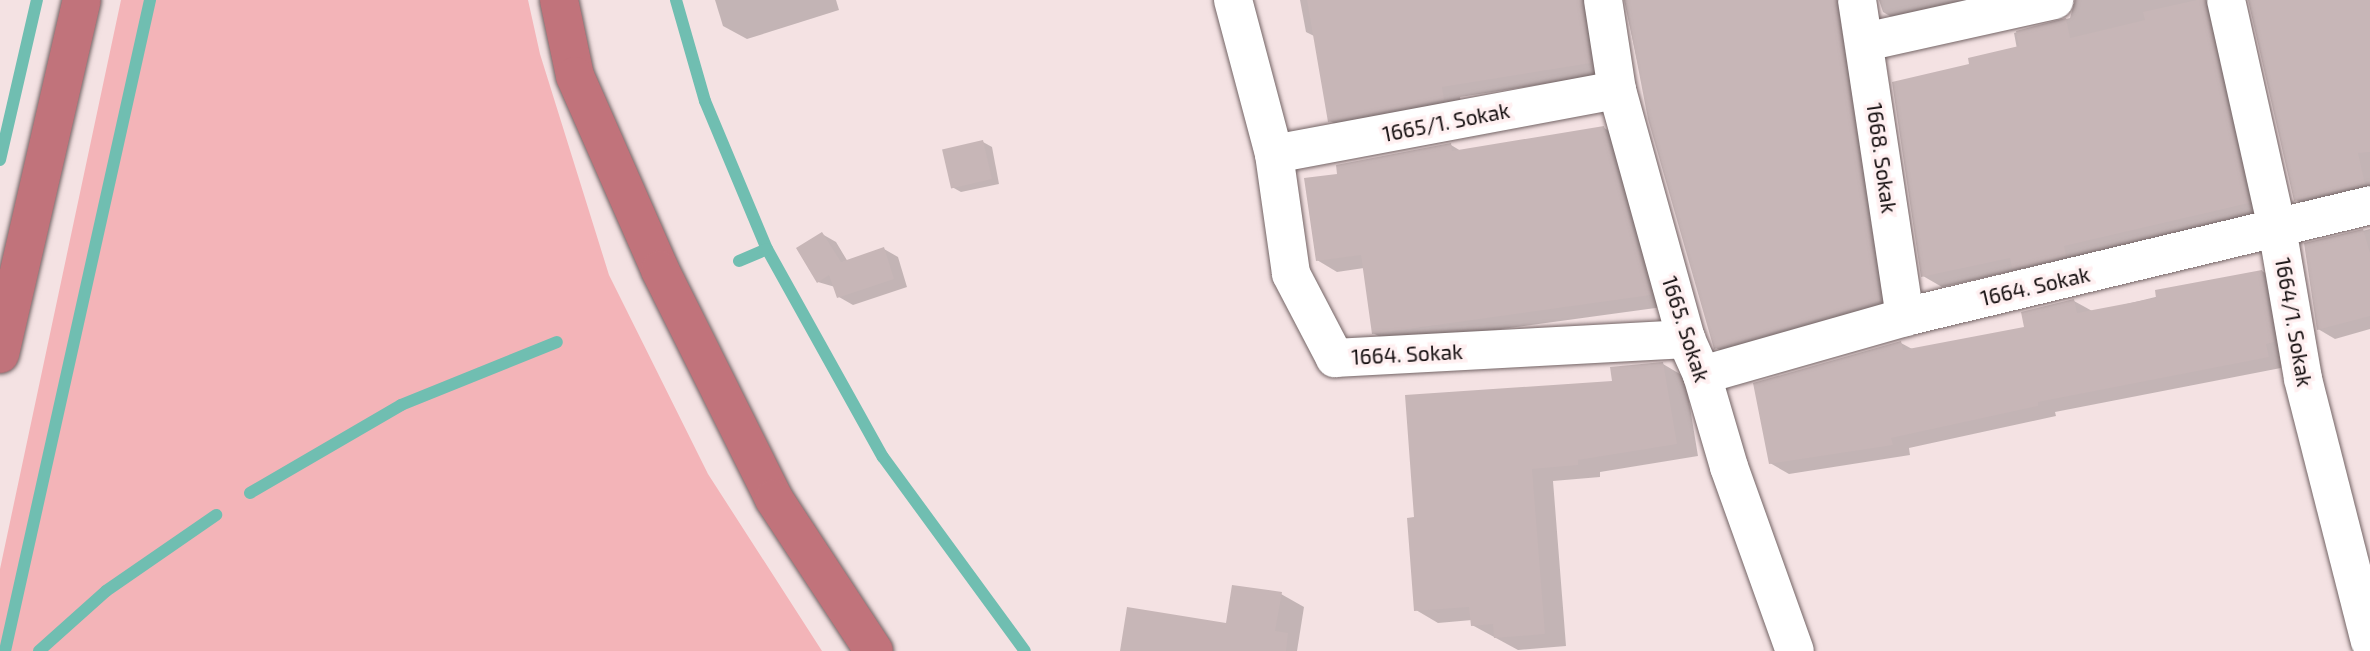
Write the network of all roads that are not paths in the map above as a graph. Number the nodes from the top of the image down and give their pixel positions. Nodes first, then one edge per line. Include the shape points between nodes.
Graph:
1 (82, 0) edge
2 (559, 0) edge
3 (1233, 0) edge
4 (1603, 0) edge
5 (1857, 0) edge
6 (2054, 0) edge
7 (2227, 0) edge
8 (1865, 42) junction
9 (1617, 90) junction
10 (1275, 154) junction
11 (2370, 205) edge
12 (2277, 228) junction
13 (1905, 317) junction
14 (1686, 339) junction
15 (0, 354) edge
16 (1702, 375) junction
17 (2370, 642) edge
18 (874, 651) edge
19 (1795, 651) edge

1 - 15 highway
2 - 18 highway via 575,76 660,270 774,499
3 - 10 street, 1664. Sokak
4 - 9 street, 1665. Sokak
5 - 8 street, 1668. Sokak
6 - 8 street
7 - 12 street, 1664/1. Sokak
8 - 13 street, 1668. Sokak
9 - 10 street, 1665/1. Sokak
9 - 14 street, 1665. Sokak
10 - 14 street, 1664. Sokak via 1291,274 1335,358
11 - 12 street, 1664. Sokak
12 - 13 street, 1664. Sokak
12 - 17 street, 1664/1. Sokak via 2302,379
13 - 16 street, 1664. Sokak
14 - 16 street, 1665. Sokak
16 - 19 street, 1665. Sokak via 1729,467

